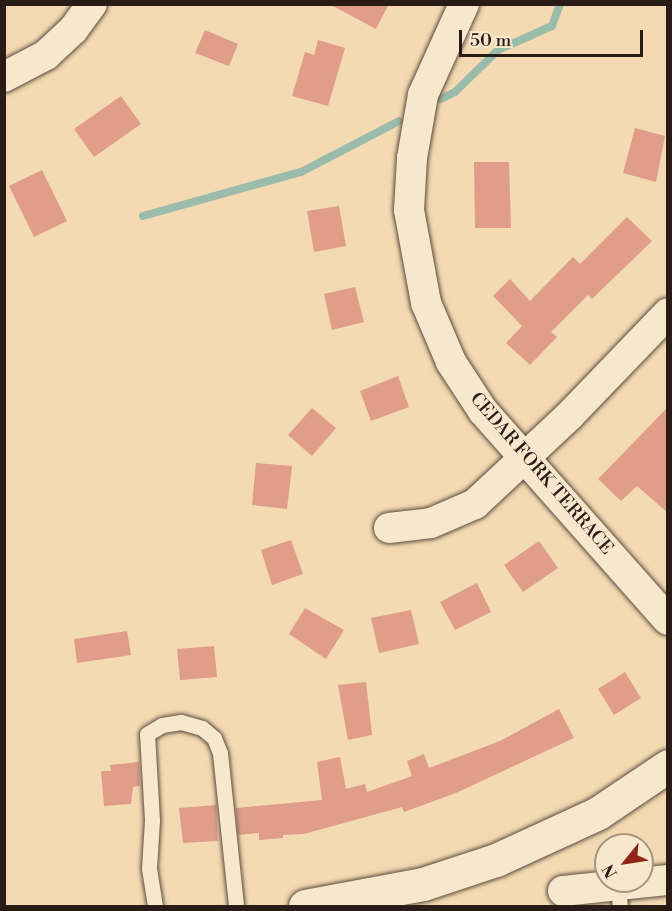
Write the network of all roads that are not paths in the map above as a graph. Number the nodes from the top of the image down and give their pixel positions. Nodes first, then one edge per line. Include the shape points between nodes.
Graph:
1 (92, 4) edge
2 (464, 4) edge
3 (4, 77) edge
4 (668, 313) edge
5 (524, 458) junction
6 (389, 528) dead end
7 (668, 620) edge
8 (668, 766) edge
9 (668, 880) edge
10 (563, 891) dead end
11 (619, 896) edge
12 (155, 906) edge
13 (236, 906) edge
14 (305, 906) edge

1 - 3 street via 73,30 46,55
2 - 5 street, CEDAR FORK TERRACE via 423,95 412,158 409,210 426,303 451,362 483,411
4 - 5 street
5 - 6 street via 460,513 431,523
5 - 7 street, CEDAR FORK TERRACE
8 - 14 street via 598,813 513,852 423,884
9 - 11 street
10 - 11 street
12 - 13 lane via 149,867 152,820 147,734 162,725 181,722 202,728 214,738 220,753

